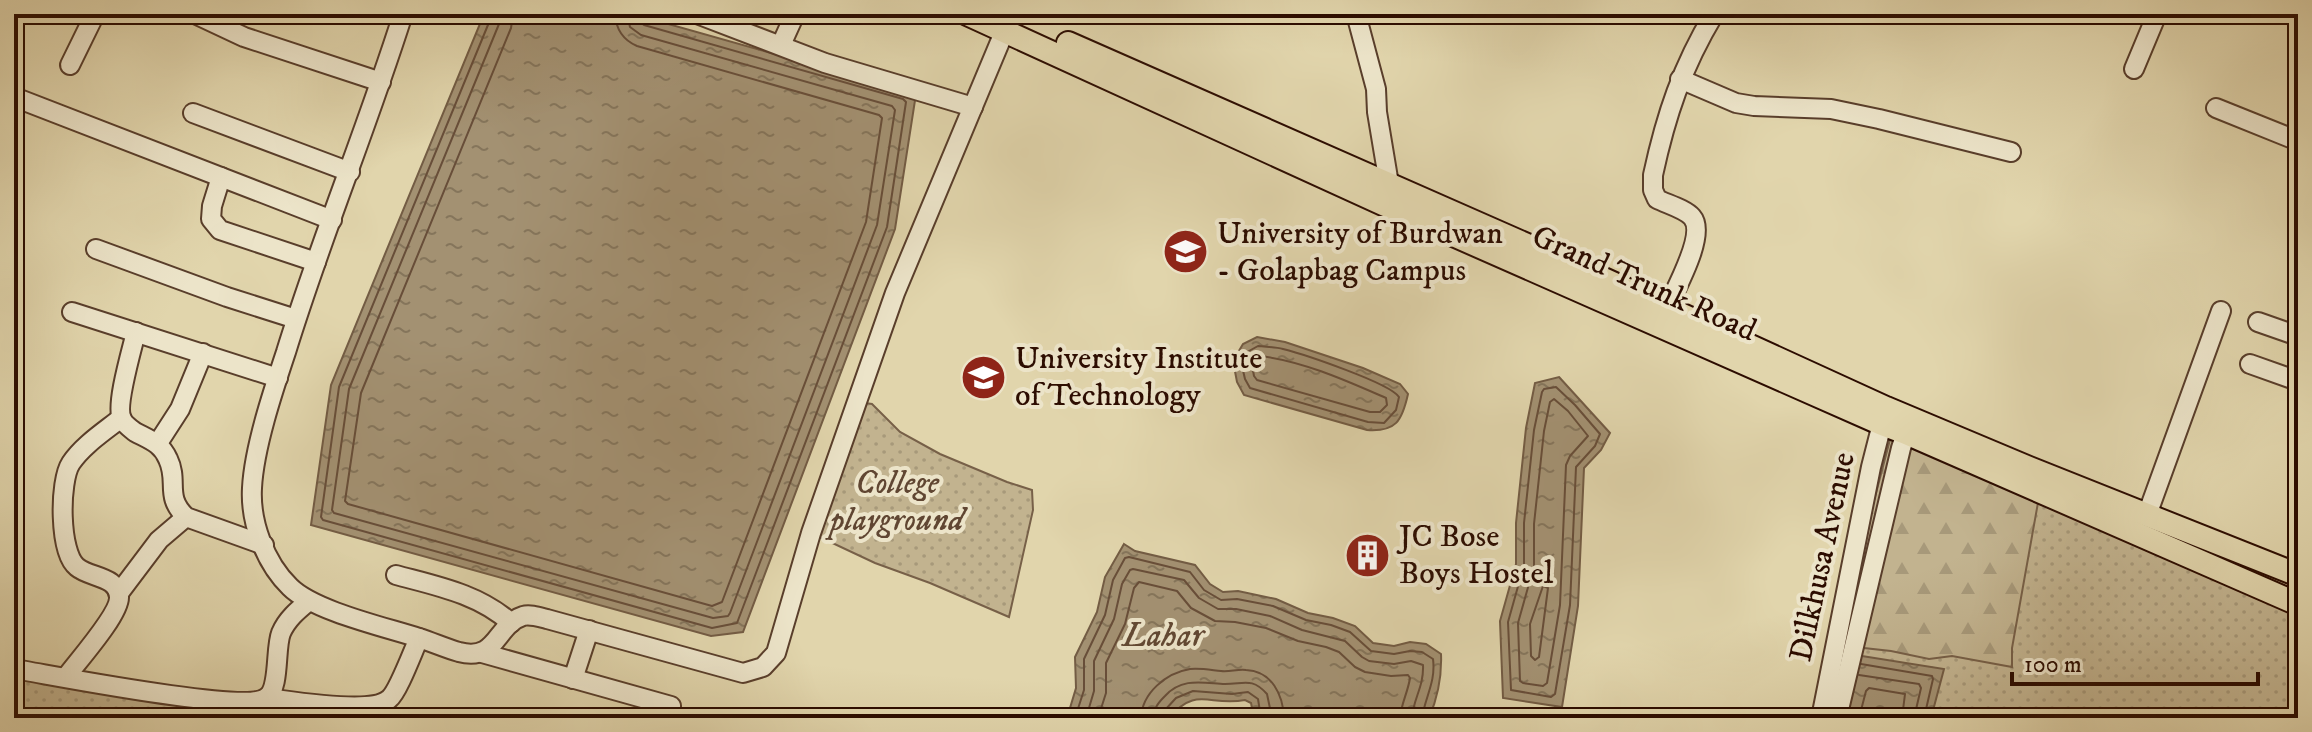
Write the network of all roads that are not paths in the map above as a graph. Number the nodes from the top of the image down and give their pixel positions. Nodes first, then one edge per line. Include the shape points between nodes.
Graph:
1 (95, 14) edge
2 (195, 14) edge
3 (403, 14) edge
4 (697, 14) edge
5 (795, 14) edge
6 (967, 14) edge
7 (1356, 14) edge
8 (1714, 14) edge
9 (2157, 14) edge
10 (1005, 22) edge
11 (781, 45) junction
12 (70, 65) dead end
13 (2134, 69) dead end
14 (1680, 79) junction
15 (381, 82) junction
16 (14, 97) edge
17 (973, 107) junction
18 (2216, 108) dead end
19 (193, 113) dead end
20 (2298, 141) edge
21 (2011, 152) dead end
22 (350, 172) junction
23 (221, 177) junction
24 (1386, 194) junction
25 (332, 220) junction
26 (96, 249) dead end
27 (316, 262) junction
28 (1667, 308) junction
29 (2221, 311) dead end
30 (72, 312) dead end
31 (296, 319) junction
32 (2258, 322) dead end
33 (136, 332) junction
34 (2298, 336) edge
35 (203, 353) junction
36 (2250, 364) dead end
37 (278, 378) junction
38 (2298, 381) edge
39 (1884, 416) junction
40 (121, 418) junction
41 (1908, 425) junction
42 (158, 443) junction
43 (2147, 515) junction
44 (186, 517) junction
45 (264, 545) junction
46 (396, 575) dead end
47 (2298, 575) edge
48 (119, 593) junction
49 (309, 601) junction
50 (2298, 604) edge
51 (511, 623) junction
52 (589, 630) junction
53 (419, 638) junction
54 (482, 653) junction
55 (14, 669) edge
56 (66, 677) junction
57 (573, 679) junction
58 (267, 698) junction
59 (671, 706) dead end
60 (219, 709) edge
61 (340, 712) edge
62 (1821, 718) edge
63 (1837, 718) edge

1 - 12 street
2 - 15 street via 244,37
3 - 15 street
4 - 11 street
5 - 11 street
6 - 10 main road, Grand Trunk Road
7 - 24 street via 1376,89
8 - 14 street
9 - 13 street
10 - 17 street
10 - 24 main road, Grand Trunk Road
11 - 17 street
14 - 21 street via 1736,103 1831,109
14 - 28 street via 1658,149 1653,190 1657,199 1692,216 1697,236
15 - 22 street
16 - 23 street
17 - 52 street via 895,293 811,533 776,653 763,667 743,673
18 - 20 street
19 - 22 street
22 - 25 street
23 - 25 street
23 - 27 street via 211,219 220,230
24 - 28 main road, Grand Trunk Road
24 - 39 main road, Grand Trunk Road
25 - 27 street
26 - 31 street
27 - 31 street
28 - 39 main road, Grand Trunk Road
29 - 43 street
30 - 33 street
31 - 37 street
32 - 34 street
33 - 35 street
33 - 40 street
35 - 37 street
35 - 42 street via 180,409
36 - 38 street
37 - 45 street via 252,489 255,525
39 - 41 main road, Grand Trunk Road
39 - 62 street, Dilkhusa Avenue
40 - 42 street
40 - 48 street via 73,459 63,490 69,560 111,582
41 - 43 main road, Grand Trunk Road
41 - 50 main road, Grand Trunk Road
41 - 63 street, Dilkhusa Avenue
42 - 44 street via 168,459 177,509
43 - 47 main road, Grand Trunk Road
44 - 45 street
44 - 48 street via 159,540
45 - 49 street via 290,588
46 - 51 street via 481,601
48 - 56 street via 112,616
49 - 53 street
49 - 58 street via 285,624
51 - 52 street via 526,615
51 - 54 street
52 - 57 street
53 - 54 street via 462,653
53 - 61 street via 391,698 378,706
54 - 57 street
55 - 56 street
56 - 60 street
57 - 59 street
58 - 60 street
58 - 61 street

